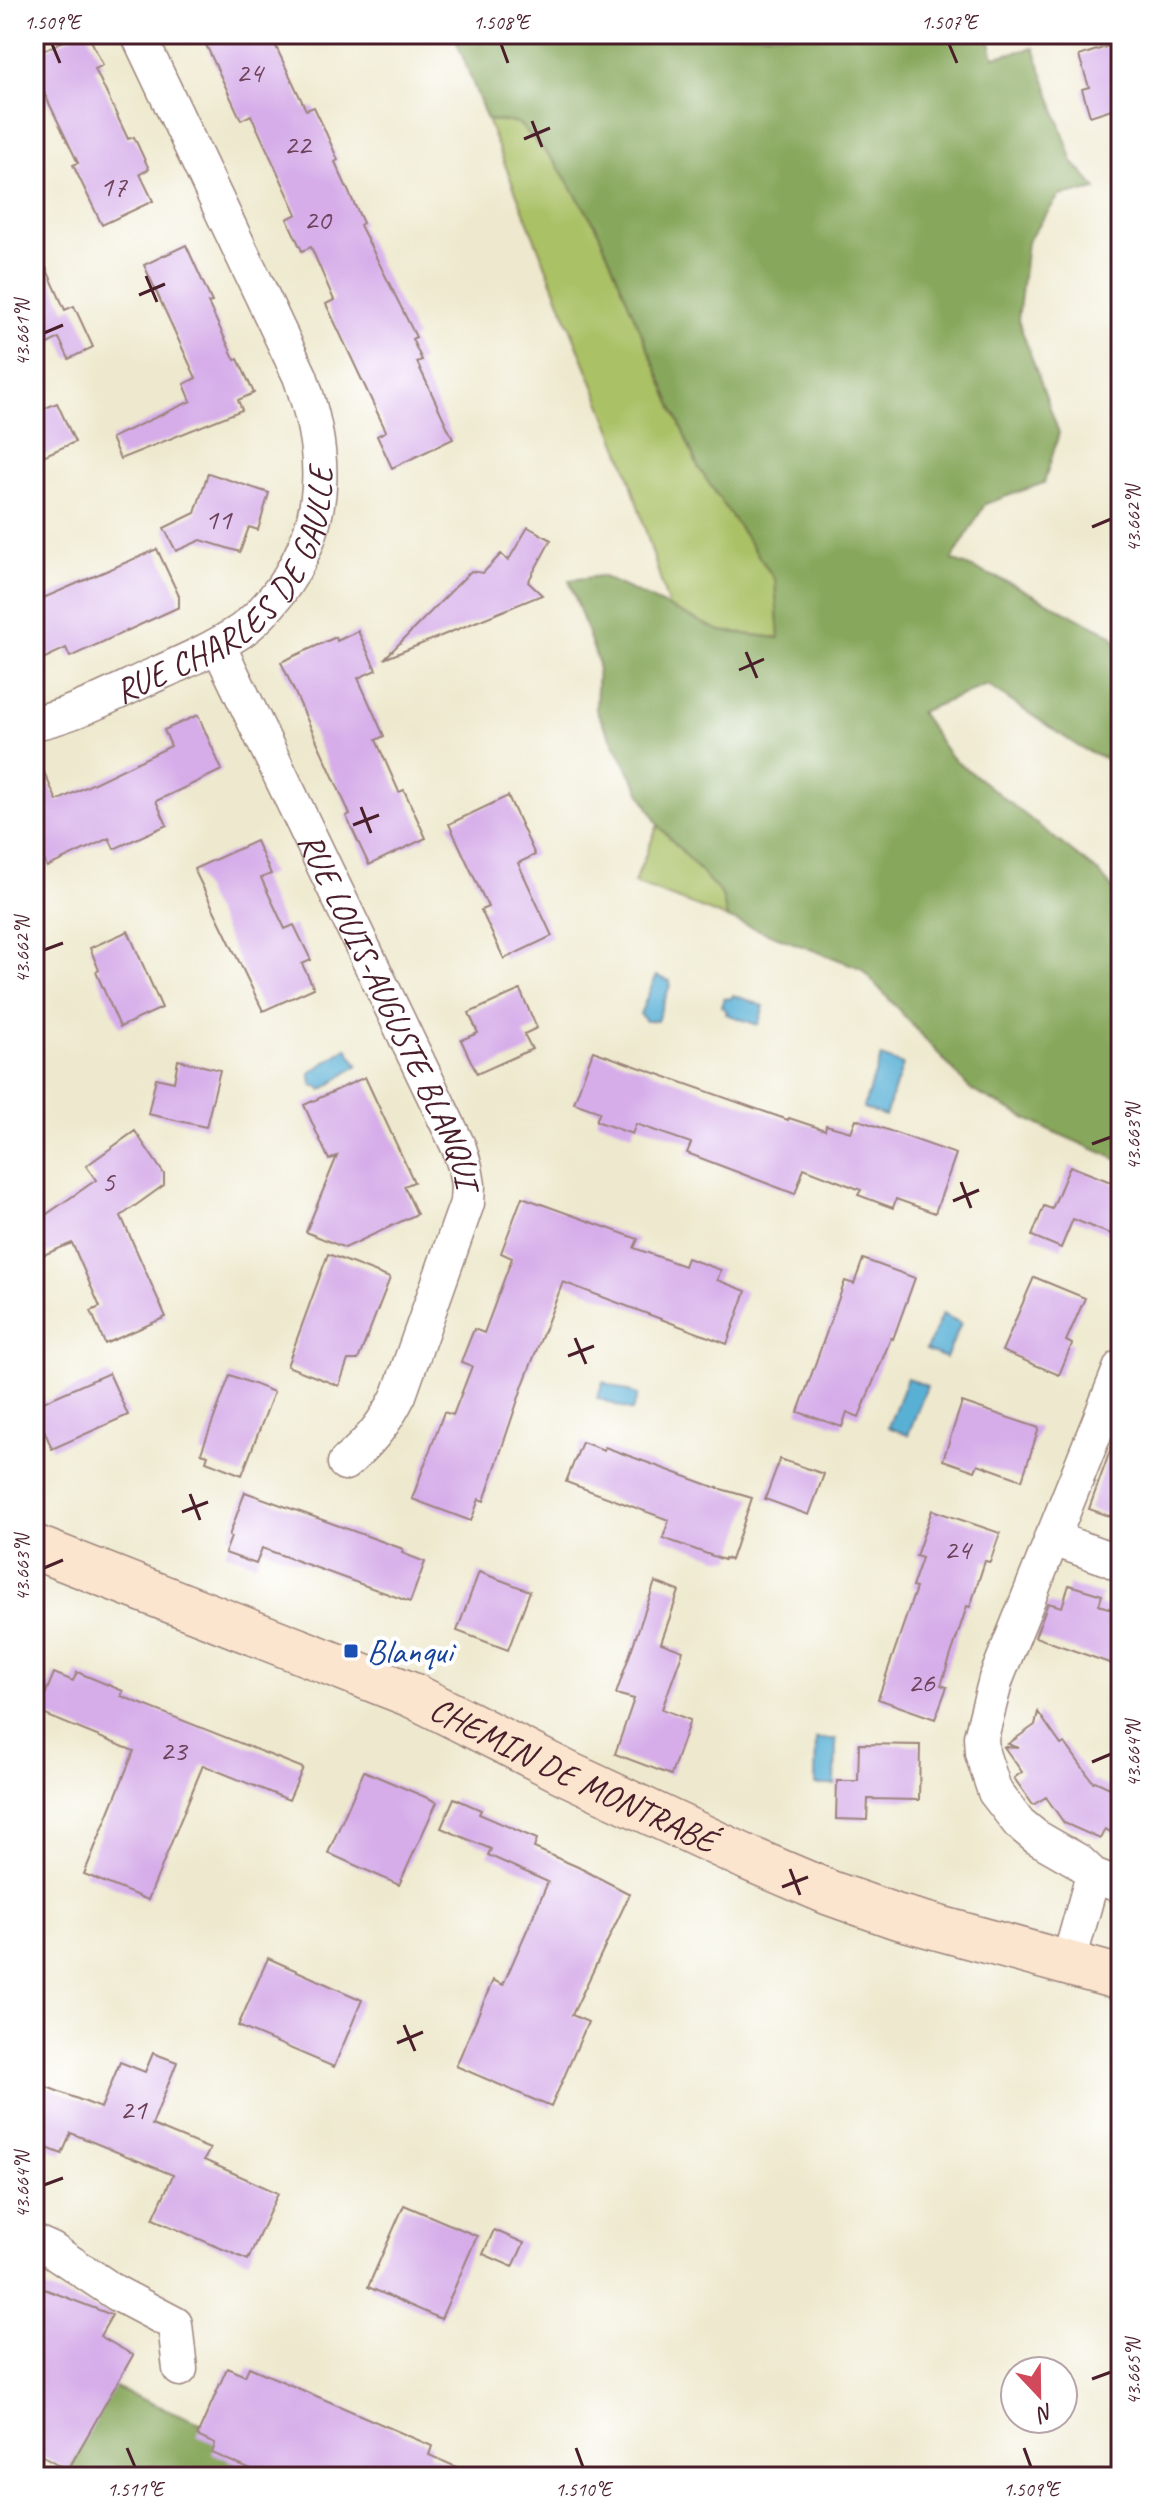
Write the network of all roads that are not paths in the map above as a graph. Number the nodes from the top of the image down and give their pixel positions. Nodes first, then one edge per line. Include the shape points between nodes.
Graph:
1 (138, 34) edge
2 (218, 645) junction
3 (34, 723) edge
4 (1121, 1367) edge
5 (345, 1463) dead end
6 (1051, 1538) junction
7 (34, 1547) edge
8 (1121, 1565) edge
9 (1107, 1880) edge
10 (1068, 1964) junction
11 (1121, 1978) edge
12 (34, 2242) edge
13 (180, 2369) dead end

1 - 2 street, RUE CHARLES DE GAULLE via 300,376 318,441 318,510 297,565 263,611
2 - 3 street, RUE CHARLES DE GAULLE via 93,704
2 - 5 street, RUE LOUIS-AUGUSTE BLANQUI via 459,1148 468,1185 462,1220 399,1395 367,1445
4 - 6 street
6 - 8 street
6 - 9 street via 992,1690 982,1753 1007,1810 1036,1837
7 - 10 street, CHEMIN DE MONTRABÉ via 412,1695 568,1774 830,1893
9 - 10 street
10 - 11 street, CHEMIN DE MONTRABÉ
12 - 13 street via 175,2324

